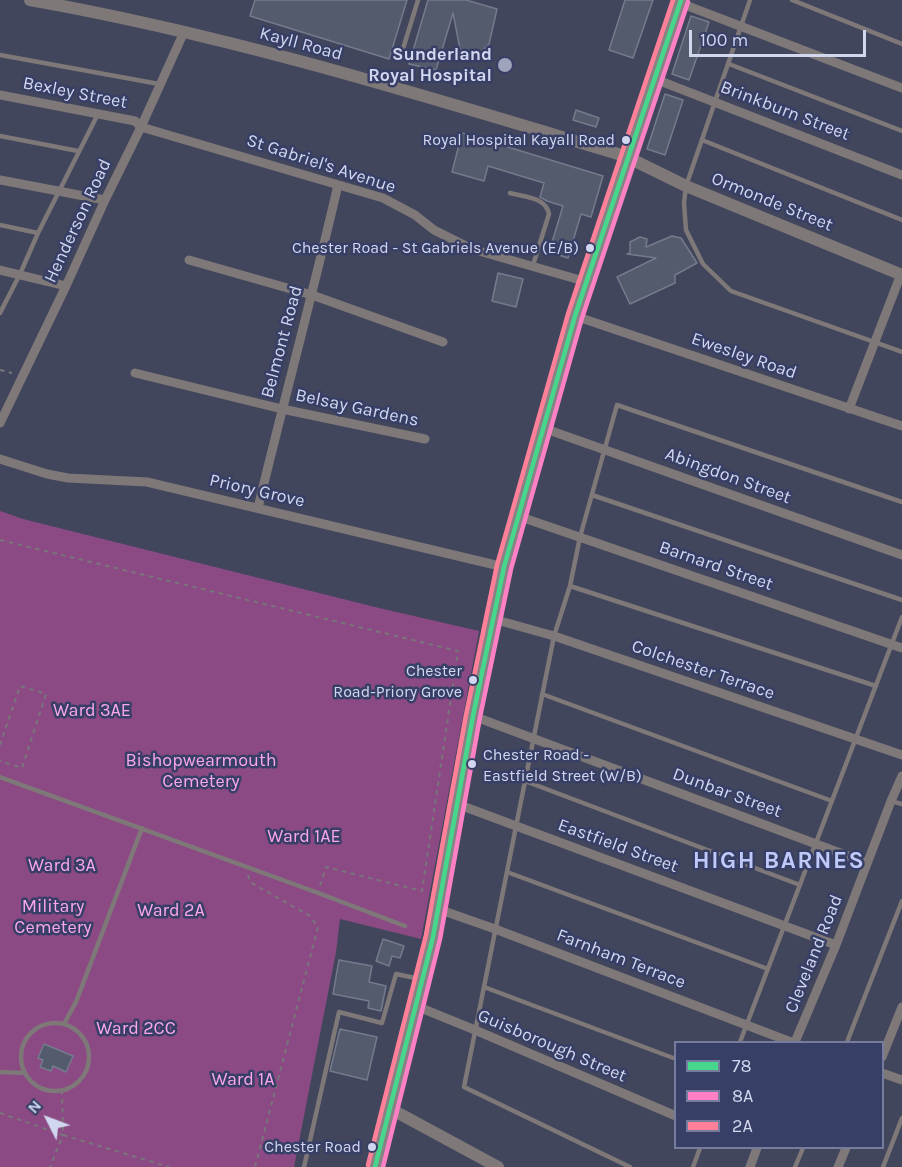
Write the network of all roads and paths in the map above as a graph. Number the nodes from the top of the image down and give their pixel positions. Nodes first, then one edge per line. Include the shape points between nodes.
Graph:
1 (30, 0) edge
2 (418, 0) edge
3 (750, 0) edge
4 (792, 0) edge
5 (680, 1) edge
6 (65, 3) edge
7 (741, 26) junction
8 (184, 32) junction
9 (902, 44) edge
10 (402, 51) dead end
11 (0, 55) edge
12 (729, 64) junction
13 (655, 79) junction
14 (159, 84) junction
15 (902, 88) edge
16 (0, 95) edge
17 (715, 101) junction
18 (98, 113) junction
19 (141, 127) junction
20 (902, 131) edge
21 (0, 136) edge
22 (702, 140) junction
23 (78, 151) junction
24 (629, 158) junction
25 (902, 175) edge
26 (0, 180) edge
27 (338, 184) junction
28 (686, 186) junction
29 (58, 191) junction
30 (510, 193) dead end
31 (105, 200) junction
32 (902, 220) edge
33 (0, 225) edge
34 (38, 232) junction
35 (189, 260) dead end
36 (533, 267) junction
37 (0, 270) edge
38 (20, 274) junction
39 (902, 274) edge
40 (586, 282) junction
41 (66, 286) junction
42 (312, 296) junction
43 (0, 313) edge
44 (575, 316) junction
45 (443, 342) dead end
46 (875, 342) junction
47 (902, 352) edge
48 (135, 373) dead end
49 (282, 409) junction
50 (849, 409) junction
51 (0, 423) edge
52 (902, 426) edge
53 (543, 428) junction
54 (425, 439) dead end
55 (605, 449) junction
56 (0, 459) edge
57 (592, 495) junction
58 (902, 502) edge
59 (258, 508) junction
60 (518, 516) junction
61 (580, 537) junction
62 (0, 540) edge
63 (902, 555) edge
64 (504, 567) junction
65 (570, 586) junction
66 (902, 600) edge
67 (902, 617) edge
68 (493, 619) junction
69 (554, 636) junction
70 (892, 643) junction
71 (902, 648) edge
72 (876, 686) junction
73 (542, 694) junction
74 (473, 716) junction
75 (533, 738) junction
76 (855, 740) junction
77 (0, 745) edge
78 (902, 755) edge
79 (0, 761) edge
80 (902, 776) edge
81 (0, 777) edge
82 (525, 781) junction
83 (832, 801) junction
84 (891, 801) junction
85 (457, 804) junction
86 (902, 804) edge
87 (516, 826) junction
88 (142, 828) junction
89 (816, 844) junction
90 (867, 862) junction
91 (247, 867) junction
92 (507, 872) junction
93 (800, 885) junction
94 (318, 892) junction
95 (902, 901) edge
96 (438, 909) junction
97 (405, 926) dead end
98 (784, 926) junction
99 (495, 929) junction
100 (836, 945) junction
101 (768, 969) junction
102 (423, 979) junction
103 (484, 987) junction
104 (416, 1006) junction
105 (902, 1007) edge
106 (64, 1024) junction
107 (747, 1024) junction
108 (475, 1030) junction
109 (740, 1041) edge
110 (790, 1041) edge
111 (793, 1041) edge
112 (847, 1041) edge
113 (884, 1052) edge
114 (674, 1059) edge
115 (0, 1072) edge
116 (25, 1073) junction
117 (884, 1074) edge
118 (902, 1080) edge
119 (62, 1090) junction
120 (389, 1108) junction
121 (0, 1113) edge
122 (674, 1116) edge
123 (902, 1118) edge
124 (63, 1135) junction
125 (700, 1149) edge
126 (753, 1149) edge
127 (804, 1149) edge
128 (846, 1149) edge
129 (150, 1162) junction
130 (50, 1167) edge
131 (148, 1167) edge
132 (169, 1167) edge
133 (255, 1167) edge
134 (304, 1167) edge
135 (375, 1167) edge
136 (498, 1167) edge
137 (630, 1167) edge
138 (693, 1167) edge
139 (750, 1167) edge
140 (795, 1167) edge
141 (838, 1167) edge
142 (883, 1167) edge

1 - 6 street, Kayll Road
2 - 10 lane
3 - 7 lane
4 - 9 lane
5 - 7 street
5 - 13 main road
6 - 8 street, Kayll Road
7 - 12 lane
7 - 15 street
8 - 14 street, Henderson Road
8 - 24 street, Kayll Road via 390,86
11 - 14 lane
12 - 17 lane
12 - 20 lane
13 - 17 street, Brinkburn Street
13 - 24 main road
14 - 19 street, Henderson Road
16 - 18 street, Bexley Street
17 - 22 lane
17 - 25 street, Brinkburn Street
18 - 19 street, Bexley Street via 135,121
18 - 23 lane
19 - 27 street, St Gabriel's Avenue
19 - 31 street, Henderson Road
21 - 23 lane
22 - 28 lane
22 - 32 lane
23 - 29 lane
24 - 28 street, Ormonde Street
24 - 40 main road
26 - 29 street
27 - 36 street, St Gabriel's Avenue via 383,198 472,249
27 - 42 street, Belmont Road
28 - 39 street, Ormonde Street
28 - 46 lane via 686,230 703,264 731,291
29 - 31 street
29 - 34 lane
30 - 36 lane via 541,201 549,210
31 - 41 street, Henderson Road
33 - 34 lane
34 - 38 lane
35 - 42 street
36 - 40 street, St Gabriel's Avenue
37 - 38 street
38 - 41 street
38 - 43 lane
39 - 46 street
40 - 44 main road
41 - 51 street, Henderson Road
42 - 45 street
42 - 49 street, Belmont Road
44 - 50 street, Ewesley Road
44 - 53 main road
46 - 47 lane
46 - 50 street
48 - 49 street, Belsay Gardens
49 - 54 street, Belsay Gardens
49 - 59 street, Belmont Road
50 - 52 street, Ewesley Road
53 - 55 street, Abingdon Street
53 - 60 main road
55 - 57 lane
55 - 58 lane via 617,405
55 - 63 street, Abingdon Street
56 - 59 street, Priory Grove via 47,474 147,482
57 - 61 lane
57 - 66 lane
59 - 64 street, Priory Grove
60 - 61 street, Barnard Street
60 - 64 main road
61 - 65 lane
61 - 70 street, Barnard Street
62 - 94 path via 458,651 422,891 326,867
64 - 68 main road
65 - 69 lane
65 - 72 lane
67 - 70 lane
68 - 69 street, Colchester Terrace
68 - 74 main road
69 - 73 lane
69 - 76 street, Colchester Terrace
70 - 71 street, Barnard Street
70 - 72 lane
72 - 76 lane
73 - 75 lane
73 - 83 lane
74 - 75 street, Dunbar Street
74 - 85 main road
75 - 82 lane
75 - 89 street, Dunbar Street
76 - 78 street, Colchester Terrace
76 - 83 lane
77 - 79 path via 20,686 46,694 22,768
80 - 84 street, Cleveland Road
81 - 88 lane
82 - 87 lane
82 - 93 lane
83 - 89 lane
84 - 86 lane
84 - 90 street, Cleveland Road
85 - 87 street, Eastfield Street
85 - 96 main road
87 - 92 lane
87 - 98 street, Eastfield Street
88 - 91 lane
88 - 106 lane via 76,1002
89 - 90 street, Dunbar Street
89 - 93 lane
90 - 100 street, Cleveland Road
91 - 94 lane
91 - 133 path via 249,882 310,916 318,927
92 - 99 lane
92 - 101 lane
93 - 98 lane
94 - 97 lane
95 - 112 lane
96 - 99 street, Farnham Terrace
96 - 102 main road
98 - 100 street, Eastfield Street
98 - 101 lane
99 - 103 lane
99 - 107 street, Farnham Terrace
100 - 111 street, Cleveland Road
101 - 107 lane
102 - 104 main road
102 - 134 lane via 396,974 382,1023 339,1012
103 - 108 lane
103 - 114 lane
104 - 108 street, Guisborough Street
104 - 120 main road
105 - 113 street
106 - 116 lane via 43,1025 26,1039 21,1060
106 - 119 lane via 82,1036 89,1057 81,1078
107 - 109 lane
107 - 110 street, Farnham Terrace
108 - 122 street, Guisborough Street
108 - 137 lane via 464,1087
115 - 116 lane
116 - 119 lane via 39,1087
117 - 118 street
119 - 124 path
120 - 135 main road
120 - 136 street
121 - 124 path
123 - 142 lane
124 - 129 path
124 - 130 path
125 - 138 lane
126 - 139 street
127 - 140 lane
128 - 141 street
129 - 131 path
129 - 132 path

